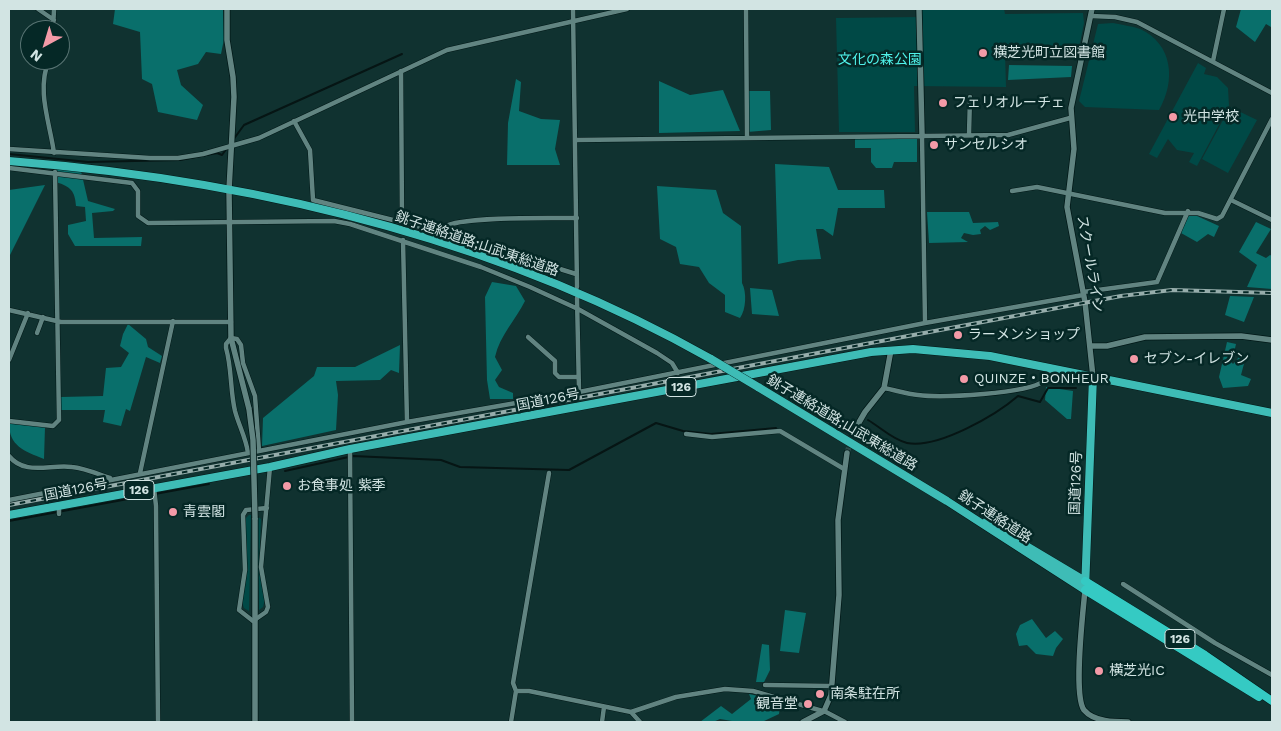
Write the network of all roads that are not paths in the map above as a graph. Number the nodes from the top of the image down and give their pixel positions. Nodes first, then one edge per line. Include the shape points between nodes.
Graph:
1 (38, 9) edge
2 (54, 9) edge
3 (227, 9) edge
4 (573, 9) edge
5 (627, 9) edge
6 (746, 9) edge
7 (919, 9) edge
8 (1092, 9) edge
9 (1224, 9) edge
10 (1091, 16) junction
11 (54, 20) joint
12 (573, 21) junction
13 (1213, 61) junction
14 (45, 70) edge
15 (401, 71) junction
16 (1272, 94) edge
17 (970, 97) dead end
18 (1070, 118) junction
19 (1272, 120) edge
20 (294, 121) junction
21 (922, 134) junction
22 (969, 135) junction
23 (747, 138) junction
24 (576, 140) junction
25 (229, 147) junction
26 (9, 149) edge
27 (54, 153) junction
28 (9, 161) edge
29 (9, 168) edge
30 (55, 172) junction
31 (229, 190) junction
32 (1012, 191) dead end
33 (1069, 194) junction
34 (1231, 200) junction
35 (1188, 211) junction
36 (577, 218) junction
37 (1272, 220) edge
38 (228, 221) junction
39 (402, 222) junction
40 (441, 232) junction
41 (403, 240) junction
42 (576, 274) junction
43 (577, 287) dead end
44 (1083, 293) junction
45 (577, 298) dead end
46 (578, 309) junction
47 (9, 310) edge
48 (28, 313) junction
49 (43, 317) junction
50 (173, 321) junction
51 (58, 322) junction
52 (231, 322) junction
53 (925, 323) junction
54 (37, 333) dead end
55 (528, 337) dead end
56 (231, 338) junction
57 (1272, 340) edge
58 (1090, 346) junction
59 (891, 350) junction
60 (9, 360) edge
61 (1051, 367) junction
62 (678, 373) junction
63 (578, 377) junction
64 (1093, 377) junction
65 (884, 388) junction
66 (579, 392) junction
67 (1272, 413) edge
68 (9, 421) edge
69 (407, 422) junction
70 (854, 431) tunnel mouth
71 (686, 434) dead end
72 (259, 452) junction
73 (847, 453) tunnel mouth
74 (248, 454) junction
75 (350, 455) junction
76 (9, 456) edge
77 (270, 467) junction
78 (844, 469) junction
79 (140, 473) junction
80 (549, 473) dead end
81 (111, 478) junction
82 (155, 492) junction
83 (9, 500) edge
84 (947, 501) junction
85 (267, 508) junction
86 (9, 515) edge
87 (1085, 581) junction
88 (1122, 584) dead end
89 (1085, 590) junction
90 (253, 622) junction
91 (1272, 675) edge
92 (765, 685) dead end
93 (832, 686) junction
94 (516, 691) junction
95 (1272, 703) edge
96 (604, 707) junction
97 (824, 711) junction
98 (631, 712) junction
99 (158, 722) edge
100 (255, 722) edge
101 (352, 722) edge
102 (510, 722) edge
103 (602, 722) edge
104 (640, 722) edge
105 (803, 722) edge
106 (845, 722) edge
107 (1128, 722) edge

1 - 11 street
2 - 11 street
3 - 25 street via 233,87
4 - 12 street
5 - 12 street
6 - 23 street
7 - 21 street
8 - 10 street, スクールライン
9 - 13 street
10 - 13 street via 1137,22
10 - 18 street, スクールライン
12 - 15 street via 447,50
12 - 24 street
13 - 16 street
14 - 27 street via 44,101
15 - 20 street
15 - 39 street
17 - 22 street
18 - 22 street via 1008,134
18 - 33 street, スクールライン via 1074,149
19 - 34 street
20 - 25 street via 259,138
20 - 39 street via 310,150 313,200
21 - 22 street
21 - 23 street
21 - 53 street
23 - 24 street
24 - 36 street
25 - 27 street via 178,158
25 - 31 street
26 - 27 street
28 - 31 highway, 銚子連絡道路;山武東総道路 / 126 via 90,169
29 - 30 street
30 - 38 street via 132,183 138,191 138,216 144,223
30 - 51 street
31 - 38 street
31 - 84 highway, 銚子連絡道路;山武東総道路 / 126, bridge via 352,217 483,256 564,286 616,309 711,359
32 - 33 street via 1037,187
33 - 35 street via 1165,213
33 - 44 street, スクールライン via 1068,213
34 - 35 street via 1217,219
34 - 37 street
35 - 44 street via 1157,282
36 - 40 street via 453,223
36 - 42 street
38 - 41 street via 334,221
38 - 52 street
39 - 40 street
40 - 42 street
41 - 46 street via 481,267
41 - 69 street
42 - 43 street
44 - 53 street
44 - 58 street, スクールライン
45 - 46 street
46 - 62 street via 657,353 672,363
46 - 63 street
47 - 48 street
48 - 49 street
48 - 60 street
49 - 51 street
49 - 54 street
50 - 51 street
50 - 52 street
50 - 79 street
51 - 68 street via 59,420 53,426
52 - 56 street
53 - 62 street
55 - 63 street via 555,362 555,373 559,377
56 - 72 street via 239,341 243,363 256,396
56 - 74 street via 226,344 232,395
56 - 90 street, bridge via 254,440
57 - 58 street via 1241,336 1145,337 1107,346
58 - 64 street, スクールライン
59 - 61 highway, 国道126号 / 126 via 970,352
59 - 65 street
59 - 75 highway, 国道126号 / 126
61 - 64 highway, 国道126号 / 126
61 - 65 street via 1046,380 1040,384 1011,390 932,396
62 - 66 street
63 - 66 street
64 - 67 highway, 国道126号 / 126
64 - 87 highway, 国道126号
65 - 70 street
66 - 69 street
69 - 72 street
71 - 78 street via 712,436 780,431
72 - 74 street
73 - 78 street
74 - 79 street
75 - 77 highway, 国道126号 / 126
75 - 101 street
76 - 81 street via 16,463 32,468 72,467
77 - 82 highway, 国道126号 / 126
77 - 85 street
78 - 93 street via 838,520 839,595
79 - 81 street
80 - 94 street via 512,683
81 - 83 street
82 - 86 highway, 国道126号 / 126 via 59,510
82 - 99 street
84 - 87 highway, 銚子連絡道路 / 126
84 - 89 highway, 銚子連絡道路 / 126
85 - 90 street via 261,567 268,606 266,612
85 - 90 street via 246,510 243,515 245,570 239,610
87 - 89 highway, 国道126号
87 - 95 highway, 126 via 1205,655
88 - 91 street
89 - 95 highway, 126 via 1207,667
89 - 107 street via 1081,701 1093,717
90 - 100 street
92 - 93 street
93 - 97 street
94 - 96 street
94 - 102 street
96 - 98 street
96 - 103 street
97 - 98 street via 753,691 725,688 676,697
97 - 105 street
97 - 106 street
98 - 104 street

